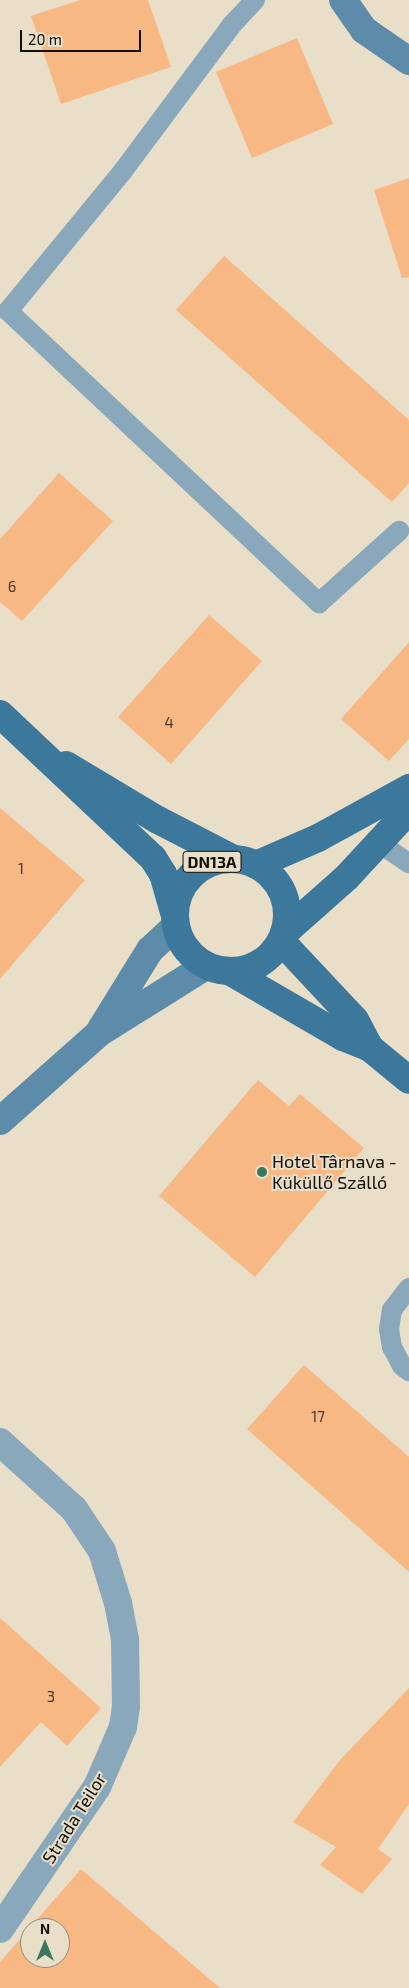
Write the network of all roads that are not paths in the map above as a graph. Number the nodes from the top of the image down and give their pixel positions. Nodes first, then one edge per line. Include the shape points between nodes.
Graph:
1 (255, 0) edge
2 (343, 0) edge
3 (409, 61) edge
4 (399, 531) dead end
5 (0, 714) edge
6 (43, 752) junction
7 (409, 788) edge
8 (409, 810) edge
9 (379, 843) junction
10 (245, 862) junction
11 (409, 863) edge
12 (175, 919) junction
13 (282, 937) junction
14 (218, 969) junction
15 (99, 1032) junction
16 (370, 1048) junction
17 (409, 1080) edge
18 (0, 1121) edge
19 (409, 1288) edge
20 (409, 1371) edge
21 (0, 1442) edge
22 (0, 1929) edge

1 - 4 lane via 231,26 124,171 8,312 319,603
2 - 3 main road via 364,30
5 - 6 main road, DN13A
6 - 10 main road, DN13A via 158,820
6 - 12 main road, DN13A via 80,793 153,858 163,874
7 - 10 main road, DN13A via 318,838
8 - 9 main road
9 - 11 lane
9 - 13 main road
10 - 12 main road, DN13A via 212,862 193,874 180,891
10 - 13 main road, DN13A via 272,877 283,894 287,913
12 - 14 main road, DN13A via 186,950
12 - 15 main road via 150,950
13 - 14 main road via 268,958 250,968
13 - 16 main road, DN13A via 355,1020
14 - 15 main road
14 - 16 main road, DN13A via 343,1037
15 - 18 main road
16 - 17 main road, DN13A
19 - 20 lane via 392,1310 389,1329 392,1347 402,1366
21 - 22 street, Strada Teilor via 74,1509 102,1551 125,1640 126,1706 122,1727 97,1787

